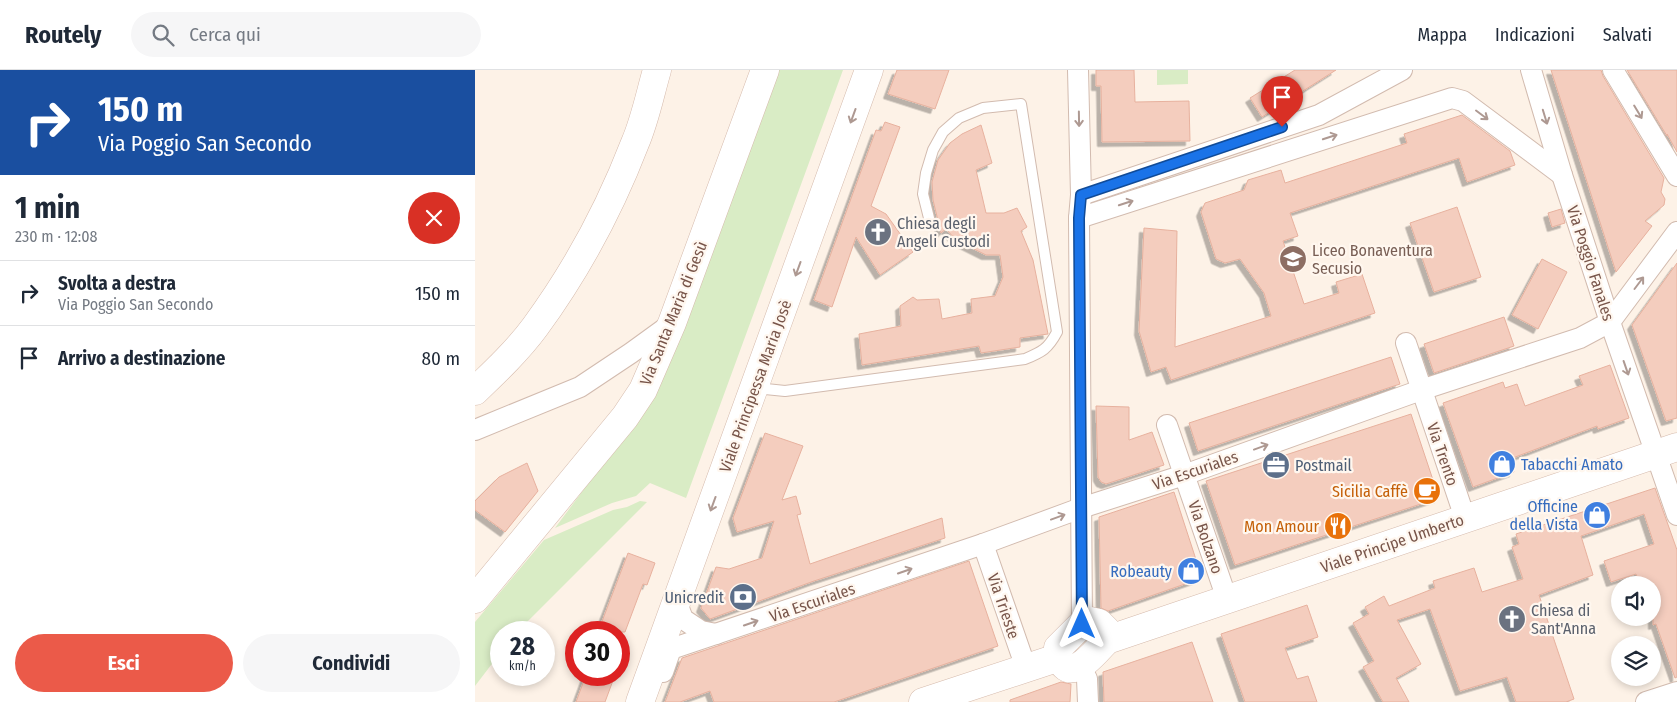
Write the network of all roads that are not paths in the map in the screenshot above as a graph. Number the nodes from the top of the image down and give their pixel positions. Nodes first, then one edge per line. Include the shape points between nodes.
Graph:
1 (657, 70) edge
2 (765, 70) edge
3 (869, 70) edge
4 (1077, 70) edge
5 (1402, 70) edge
6 (1531, 70) edge
7 (1613, 70) edge
8 (1563, 176) junction
9 (1677, 176) edge
10 (1081, 195) junction
11 (929, 218) dead end
12 (1079, 218) junction
13 (1677, 232) edge
14 (1671, 255) edge
15 (1610, 322) junction
16 (672, 323) junction
17 (1405, 343) dead end
18 (755, 388) junction
19 (1421, 390) junction
20 (475, 391) edge
21 (1167, 426) dead end
22 (475, 430) edge
23 (1667, 450) edge
24 (1184, 475) junction
25 (1081, 508) junction
26 (1677, 515) edge
27 (1465, 518) junction
28 (983, 544) junction
29 (475, 599) edge
30 (1227, 599) junction
31 (677, 603) junction
32 (1082, 624) junction
33 (715, 634) junction
34 (1107, 640) junction
35 (1069, 662) junction
36 (1026, 668) junction
37 (1677, 692) edge
38 (640, 702) edge
39 (651, 702) edge
40 (923, 702) edge
41 (1088, 702) edge
42 (1646, 702) edge

1 - 20 main road via 636,141 608,207 572,272 534,328
2 - 16 main road, Via Santa Maria di Gesù
3 -> 18 main road, Viale Principessa Maria Josè
4 -> 10 street
5 - 10 street via 1319,115
6 -> 8 street, Via Poggio Fanales
7 -> 9 street
12 -> 8 street via 1452,98 1463,101
8 - 15 street, Via Poggio Fanales
10 - 12 street
11 - 18 lane via 923,194 933,150 943,132 959,118 983,108 1021,104 1057,332 1043,352 1025,359 785,391
12 - 25 street
13 - 14 street, Via Escuriales
15 -> 14 street, Via Escuriales
15 - 19 street, Via Escuriales via 1580,338
15 -> 23 street, Via Poggio Fanales
16 - 22 street via 579,387
16 - 29 main road, Via Santa Maria di Gesù via 643,390 625,417
17 - 19 street, Via Trento
18 -> 31 main road, Viale Principessa Maria Josè
24 -> 19 street, Via Escuriales
19 - 27 street, Via Trento
21 - 24 street, Via Bolzano
23 - 26 street, Via Poggio Fanales
23 - 27 main road, Viale Principe Umberto
24 - 25 street, Via Escuriales
24 - 30 street, Via Bolzano
28 -> 25 street, Via Escuriales
25 - 32 street
27 - 30 main road, Viale Principe Umberto
33 -> 28 street, Via Escuriales
28 - 36 street, Via Trieste
30 - 34 main road, Viale Principe Umberto
31 - 33 street via 683,619 701,631
31 - 38 main road, Viale Principessa Maria Josè
32 - 34 main road via 1099,622 1106,630
32 - 35 main road via 1058,648
33 - 39 street, Via Escuriales via 671,649
34 - 35 main road
35 - 36 main road
35 - 41 street via 1087,679
36 - 40 main road
37 - 42 street

